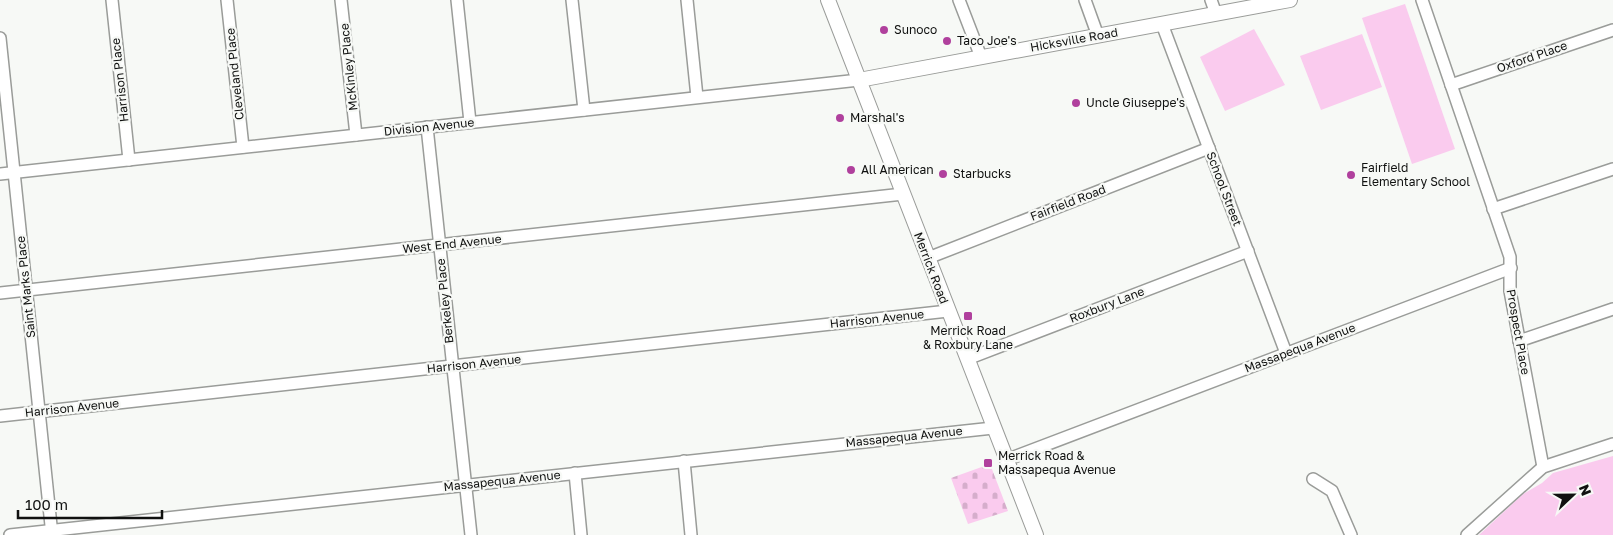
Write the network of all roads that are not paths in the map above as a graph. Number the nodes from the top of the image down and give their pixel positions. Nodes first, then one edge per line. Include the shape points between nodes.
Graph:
1 (112, 0) edge
2 (226, 0) edge
3 (341, 0) edge
4 (457, 0) edge
5 (572, 0) edge
6 (687, 0) edge
7 (828, 0) edge
8 (960, 0) edge
9 (1084, 0) edge
10 (1211, 0) edge
11 (1290, 0) edge
12 (1422, 0) edge
13 (1216, 14) junction
14 (1162, 24) junction
15 (1613, 30) edge
16 (1098, 36) junction
17 (0, 38) edge
18 (981, 57) junction
19 (859, 80) junction
20 (1450, 85) junction
21 (697, 98) junction
22 (584, 110) junction
23 (470, 122) junction
24 (427, 127) junction
25 (356, 135) junction
26 (242, 148) junction
27 (1209, 148) junction
28 (129, 160) junction
29 (1613, 169) edge
30 (14, 173) junction
31 (0, 174) edge
32 (903, 194) junction
33 (1494, 209) junction
34 (439, 245) junction
35 (1248, 251) junction
36 (928, 258) junction
37 (1510, 268) junction
38 (26, 290) junction
39 (0, 293) edge
40 (1613, 309) edge
41 (948, 311) junction
42 (1519, 341) junction
43 (1286, 354) junction
44 (967, 359) junction
45 (452, 366) junction
46 (39, 412) junction
47 (0, 416) edge
48 (993, 428) junction
49 (1613, 444) edge
50 (1006, 460) junction
51 (684, 461) junction
52 (1543, 468) junction
53 (575, 473) junction
54 (1313, 479) dead end
55 (465, 485) junction
56 (52, 533) edge
57 (10, 535) edge
58 (471, 535) edge
59 (581, 535) edge
60 (691, 535) edge
61 (1036, 535) edge
62 (1351, 535) edge
63 (1467, 535) edge

1 - 28 street, Harrison Place
2 - 26 street, Cleveland Place
3 - 25 street, McKinley Place
4 - 23 street
5 - 22 street
6 - 21 street
7 - 19 main road, Merrick Road
8 - 18 street
9 - 16 street
10 - 13 street
11 - 13 main road, Hicksville Road
12 - 20 street, Prospect Place
13 - 14 main road, Hicksville Road
14 - 16 main road, Hicksville Road
14 - 27 street, School Street
15 - 20 street, Oxford Place
16 - 18 main road, Hicksville Road
17 - 30 street, Saint Marks Place
18 - 19 main road, Hicksville Road
19 - 21 street, Division Avenue
19 - 32 main road, Merrick Road
20 - 33 street, Prospect Place
21 - 22 street, Division Avenue
22 - 23 street, Division Avenue
23 - 24 street, Division Avenue
24 - 25 street, Division Avenue
24 - 34 street, Berkeley Place
25 - 26 street, Division Avenue
26 - 28 street, Division Avenue
27 - 35 street, School Street
27 - 36 street, Fairfield Road
28 - 30 street, Division Avenue
29 - 33 street
30 - 31 street, Division Avenue
30 - 38 street, Saint Marks Place
32 - 34 street, West End Avenue
32 - 36 main road, Merrick Road
33 - 37 street, Prospect Place via 1510,257
34 - 38 street, West End Avenue
34 - 45 street, Berkeley Place
35 - 43 street, School Street
35 - 44 street, Roxbury Lane
36 - 41 main road, Merrick Road
37 - 42 street, Prospect Place via 1510,290
37 - 43 street, Massapequa Avenue
38 - 39 street, West End Avenue
38 - 46 street, Saint Marks Place
40 - 42 street
41 - 44 main road, Merrick Road
41 - 45 street, Harrison Avenue
42 - 52 street, Prospect Place
43 - 50 street, Massapequa Avenue
44 - 48 main road, Merrick Road
45 - 46 street, Harrison Avenue
45 - 55 street, Berkeley Place
46 - 47 street, Harrison Avenue
46 - 56 street, Saint Marks Place
48 - 50 main road, Merrick Road
48 - 51 street, Massapequa Avenue
49 - 52 street
50 - 61 main road, Merrick Road
51 - 53 street, Massapequa Avenue
51 - 60 street
52 - 63 street
53 - 55 street, Massapequa Avenue
53 - 59 street
54 - 62 street via 1332,491
55 - 56 street, Massapequa Avenue
55 - 58 street, Berkeley Place
56 - 57 street, Massapequa Avenue

